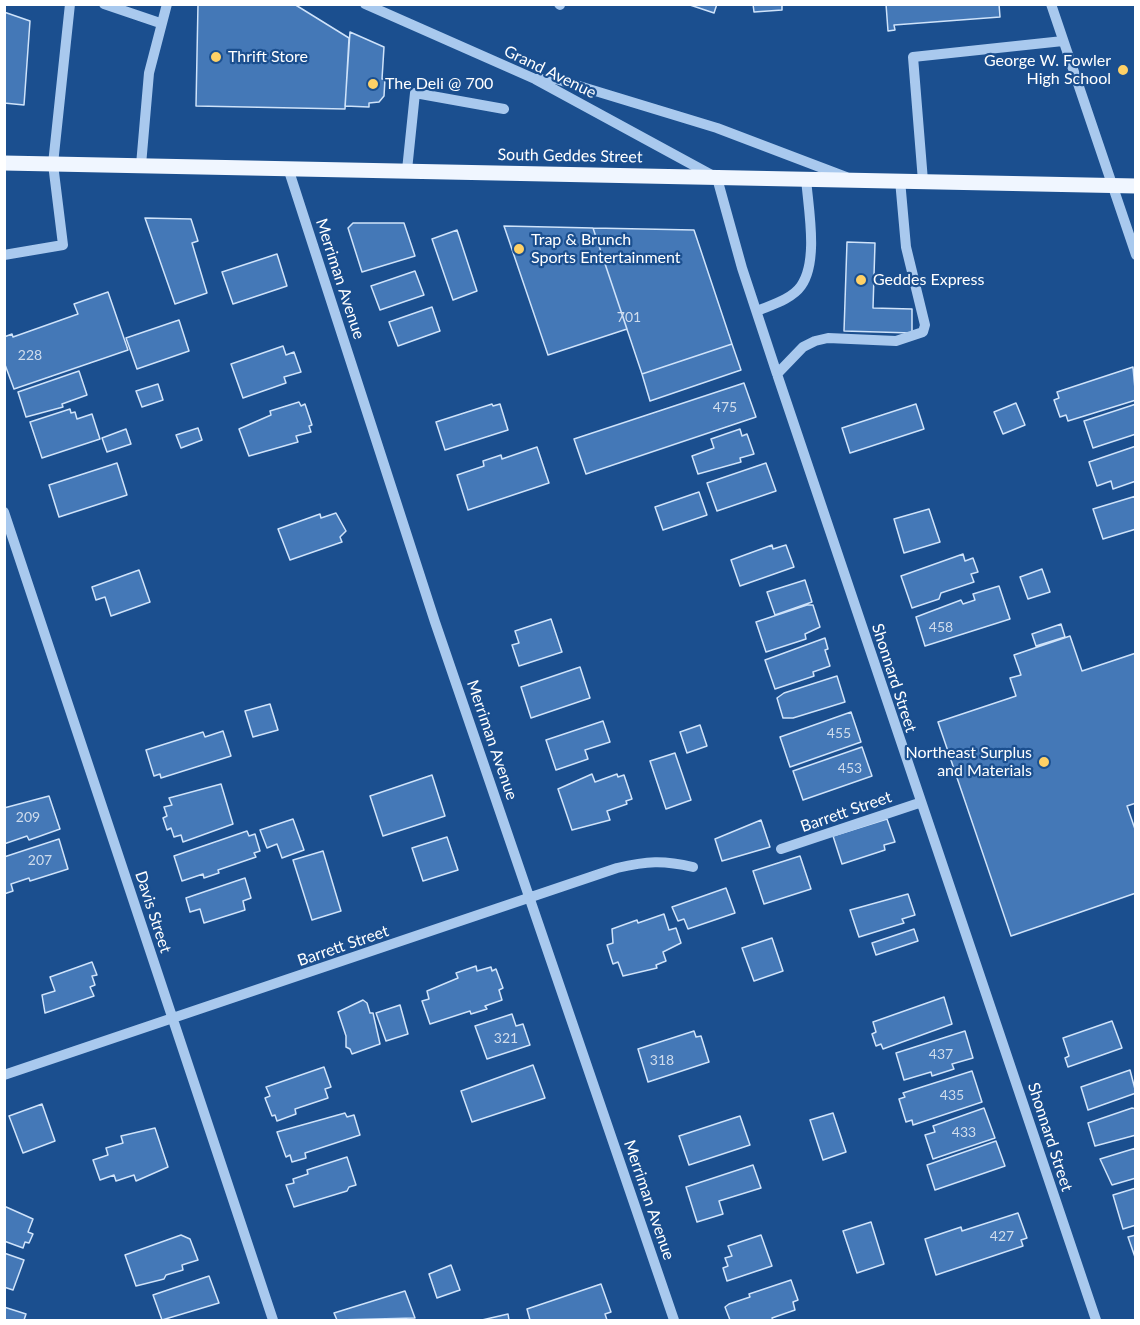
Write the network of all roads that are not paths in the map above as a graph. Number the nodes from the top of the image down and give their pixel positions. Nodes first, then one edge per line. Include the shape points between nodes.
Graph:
1 (70, 4) edge
2 (104, 4) edge
3 (167, 4) edge
4 (365, 4) edge
5 (1051, 4) edge
6 (386, 9) edge
7 (160, 23) junction
8 (1063, 41) junction
9 (535, 79) junction
10 (504, 109) dead end
11 (4, 163) edge
12 (53, 164) junction
13 (141, 165) junction
14 (288, 168) junction
15 (407, 170) junction
16 (717, 178) junction
17 (806, 178) junction
18 (851, 179) junction
19 (900, 180) junction
20 (923, 181) junction
21 (1112, 186) junction
22 (1136, 186) edge
23 (4, 255) edge
24 (1136, 255) edge
25 (756, 311) junction
26 (777, 374) junction
27 (4, 512) edge
28 (919, 802) junction
29 (781, 849) dead end
30 (693, 867) dead end
31 (531, 898) junction
32 (173, 1020) junction
33 (4, 1075) edge
34 (273, 1320) edge
35 (674, 1320) edge
36 (1096, 1320) edge

1 - 12 street
2 - 7 street
3 - 7 street
4 - 6 street, Grand Avenue
5 - 8 street
6 - 9 street, Grand Avenue
7 - 13 street via 149,73
8 - 20 street via 913,57
8 - 21 street
9 - 16 street, Grand Avenue
9 - 18 street via 556,79 717,128
10 - 15 street via 415,93
11 - 12 main road, South Geddes Street
12 - 13 main road, South Geddes Street
12 - 23 street via 63,245
13 - 14 main road, South Geddes Street
14 - 15 main road, South Geddes Street
14 - 31 street, Merriman Avenue via 435,622
15 - 16 main road, South Geddes Street
16 - 17 main road, South Geddes Street
16 - 25 street, Shonnard Street
17 - 18 main road, South Geddes Street
17 - 25 street via 811,255 807,272 801,286 787,298
18 - 19 main road, South Geddes Street
19 - 20 main road, South Geddes Street
19 - 26 street via 904,236 925,325 923,332 896,341 814,341
20 - 21 main road, South Geddes Street
21 - 22 main road, South Geddes Street
21 - 24 street
25 - 26 street, Shonnard Street
26 - 28 street, Shonnard Street
27 - 32 street, Davis Street
28 - 29 street, Barrett Street
28 - 36 street, Shonnard Street
30 - 31 street, Barrett Street via 646,861
31 - 32 street, Barrett Street
31 - 35 street, Merriman Avenue
32 - 33 street, Barrett Street
32 - 34 street, Davis Street

